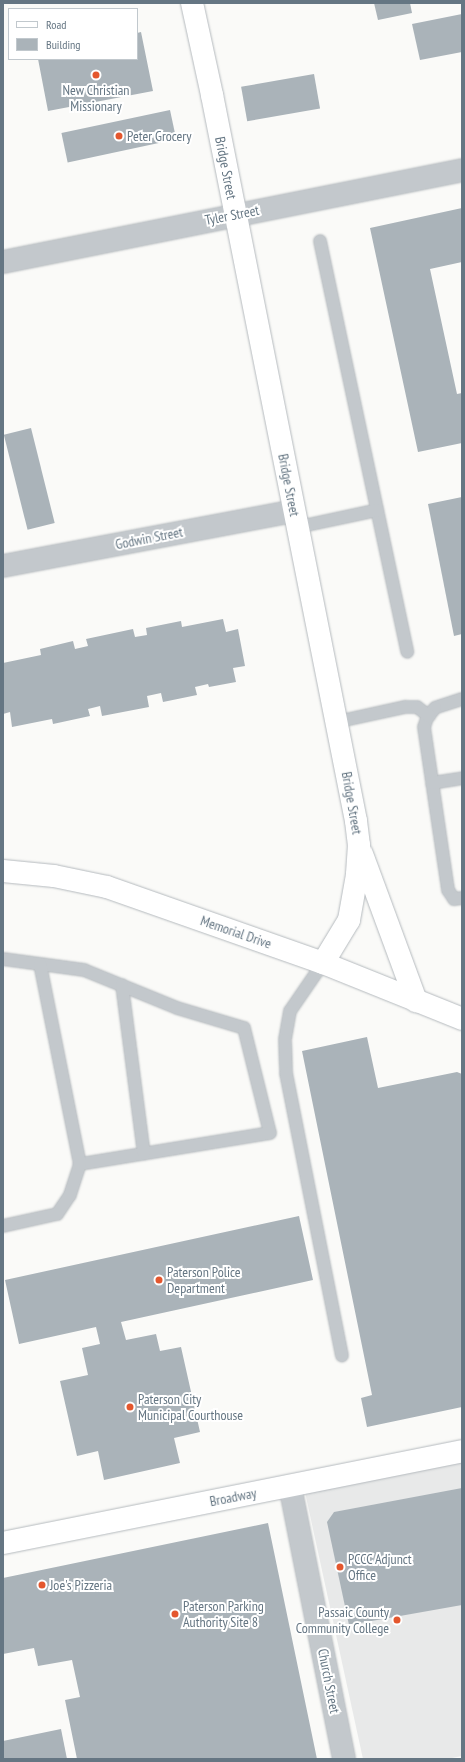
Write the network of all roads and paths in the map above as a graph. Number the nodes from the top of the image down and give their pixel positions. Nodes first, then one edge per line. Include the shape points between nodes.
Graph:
1 (192, 3) edge
2 (462, 170) edge
3 (236, 214) junction
4 (320, 241) dead end
5 (3, 262) edge
6 (377, 510) junction
7 (296, 519) junction
8 (3, 566) edge
9 (407, 652) dead end
10 (462, 699) edge
11 (429, 716) junction
12 (336, 722) junction
13 (462, 778) edge
14 (432, 783) junction
15 (358, 845) junction
16 (3, 871) edge
17 (458, 898) edge
18 (3, 959) edge
19 (323, 963) junction
20 (40, 964) junction
21 (122, 985) junction
22 (416, 1001) junction
23 (462, 1019) edge
24 (144, 1154) junction
25 (80, 1164) junction
26 (3, 1226) edge
27 (342, 1356) dead end
28 (462, 1451) edge
29 (290, 1486) junction
30 (3, 1543) edge
31 (344, 1759) edge

1 - 3 main road, Bridge Street
2 - 3 street, Tyler Street
3 - 5 street, Tyler Street
3 - 7 main road, Bridge Street
4 - 6 lane
6 - 7 lane
6 - 9 lane
7 - 8 street, Godwin Street
7 - 12 main road, Bridge Street
10 - 11 lane via 435,708
11 - 12 lane via 417,707 405,707
11 - 14 lane via 424,727
12 - 15 main road, Bridge Street via 356,821
13 - 14 lane
14 - 17 lane via 448,890
15 - 19 main road, Bridge Street via 357,875 349,920
15 - 22 main road
16 - 19 main road, Memorial Drive via 54,876 107,887
18 - 20 lane
19 - 22 main road, Memorial Drive
19 - 27 lane via 290,1011 285,1040 286,1073
20 - 21 lane via 84,970
20 - 25 lane
21 - 24 lane
21 - 24 lane via 177,1008 244,1028 270,1133
22 - 23 main road, Memorial Drive
24 - 25 lane
25 - 26 lane via 70,1195 56,1214
28 - 29 main road, Broadway
29 - 30 main road, Broadway
29 - 31 street, Church Street

